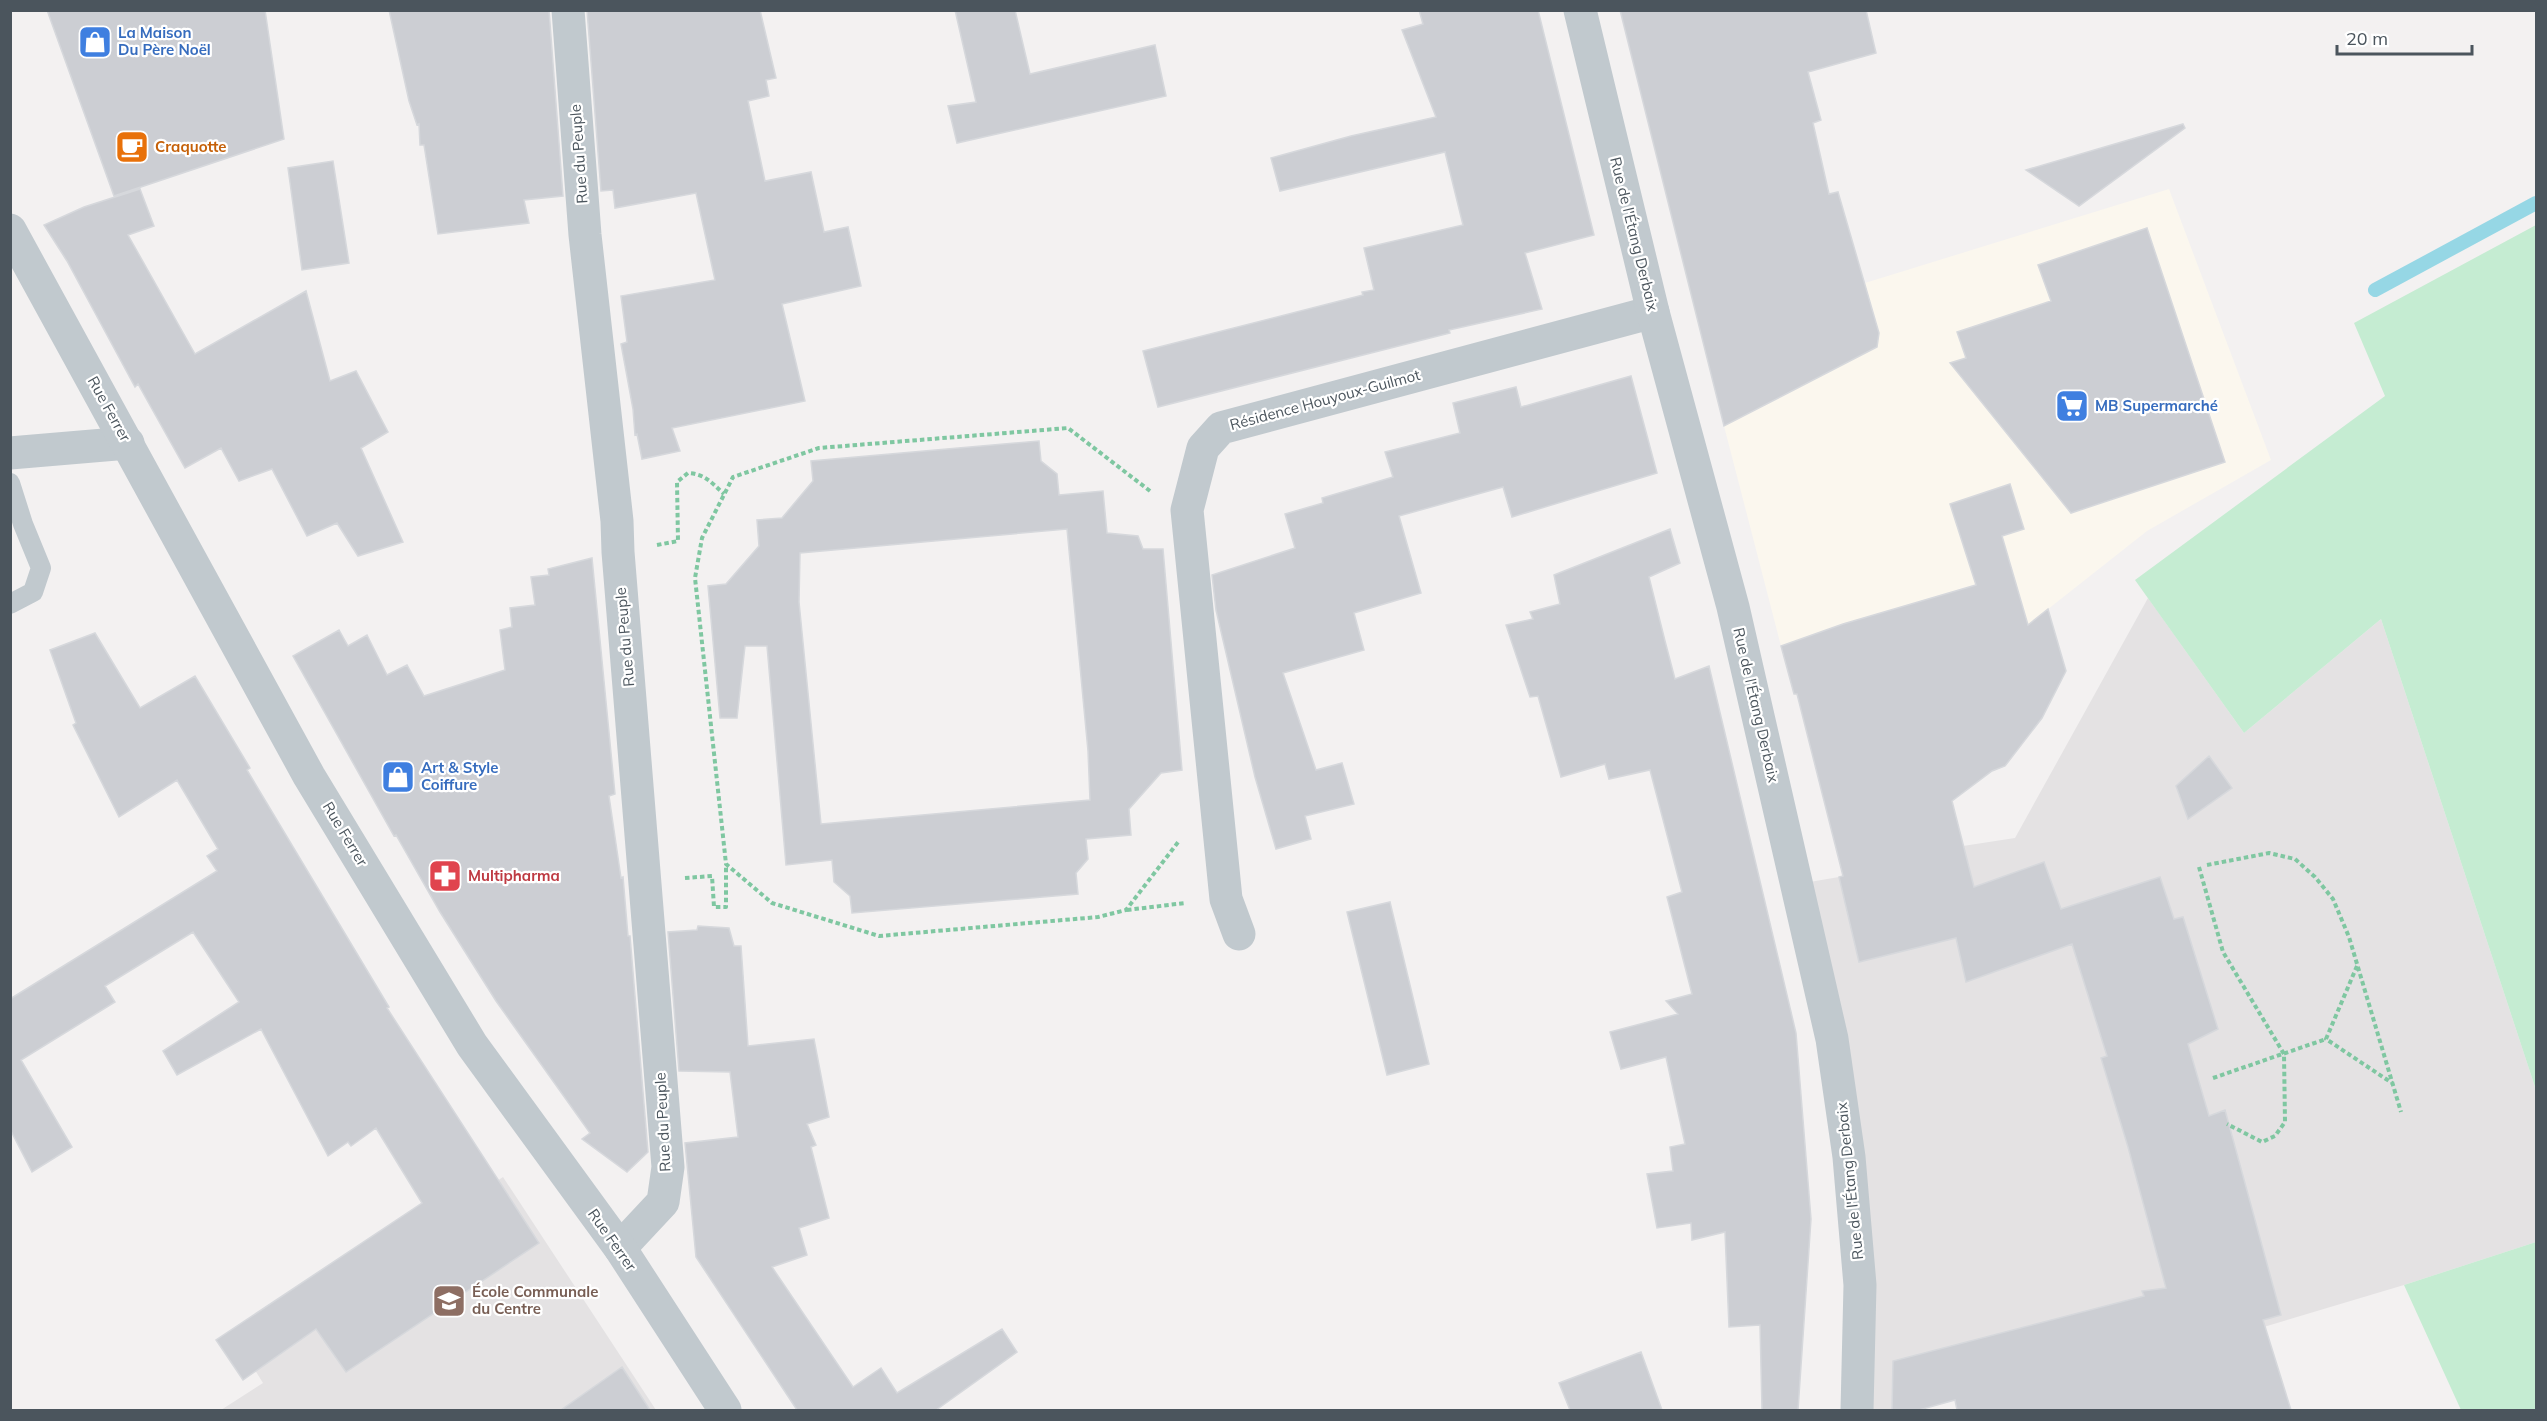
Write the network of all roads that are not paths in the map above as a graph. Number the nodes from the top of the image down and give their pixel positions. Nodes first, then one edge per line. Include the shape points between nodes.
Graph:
1 (568, 10) edge
2 (1580, 10) edge
3 (10, 230) edge
4 (1653, 312) junction
5 (128, 443) junction
6 (10, 453) edge
7 (10, 483) edge
8 (17, 526) edge
9 (10, 604) edge
10 (1239, 934) dead end
11 (620, 1248) junction
12 (725, 1410) edge
13 (1857, 1410) edge

1 - 11 street, Rue du Peuple via 585,235 617,521 668,1167 663,1202
2 - 4 street, Rue de l'Étang Derbaix
3 - 5 street, Rue Ferrer
4 - 10 street, Résidence Houyoux-Guilmot via 1221,428 1203,448 1187,510 1226,899
4 - 13 street, Rue de l'Étang Derbaix via 1733,607 1832,1039 1849,1156 1860,1285
5 - 6 street
5 - 11 street, Rue Ferrer via 309,776 472,1045
7 - 8 lane
8 - 9 lane via 41,567 33,592
11 - 12 street, Rue Ferrer

